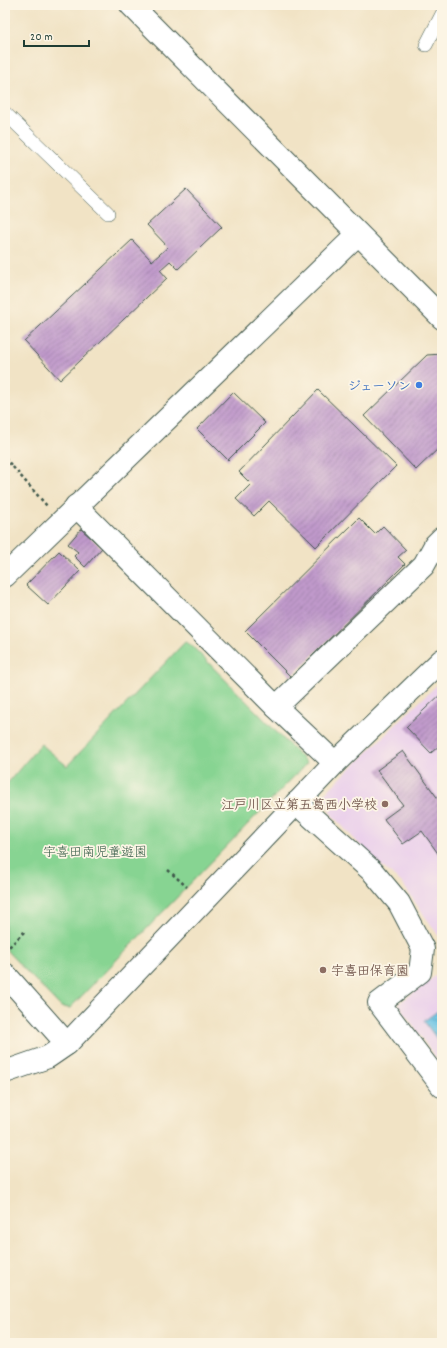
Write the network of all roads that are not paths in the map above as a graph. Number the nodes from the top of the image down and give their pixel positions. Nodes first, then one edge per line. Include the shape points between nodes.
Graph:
1 (131, 5) edge
2 (442, 14) edge
3 (426, 45) dead end
4 (5, 113) edge
5 (108, 213) dead end
6 (358, 234) junction
7 (442, 318) edge
8 (76, 506) junction
9 (442, 538) edge
10 (5, 576) edge
11 (442, 660) edge
12 (276, 707) junction
13 (335, 763) junction
14 (296, 803) junction
15 (5, 974) edge
16 (67, 1044) junction
17 (5, 1072) edge
18 (442, 1086) edge

1 - 6 street
2 - 3 lane
4 - 5 lane
6 - 7 street
6 - 8 street
8 - 10 street
8 - 12 street
9 - 12 street via 424,565
11 - 13 street
12 - 13 street
13 - 14 street
14 - 16 street
14 - 18 street via 373,872 400,903 423,949 420,972 379,1004
15 - 16 street
16 - 17 street via 48,1057

